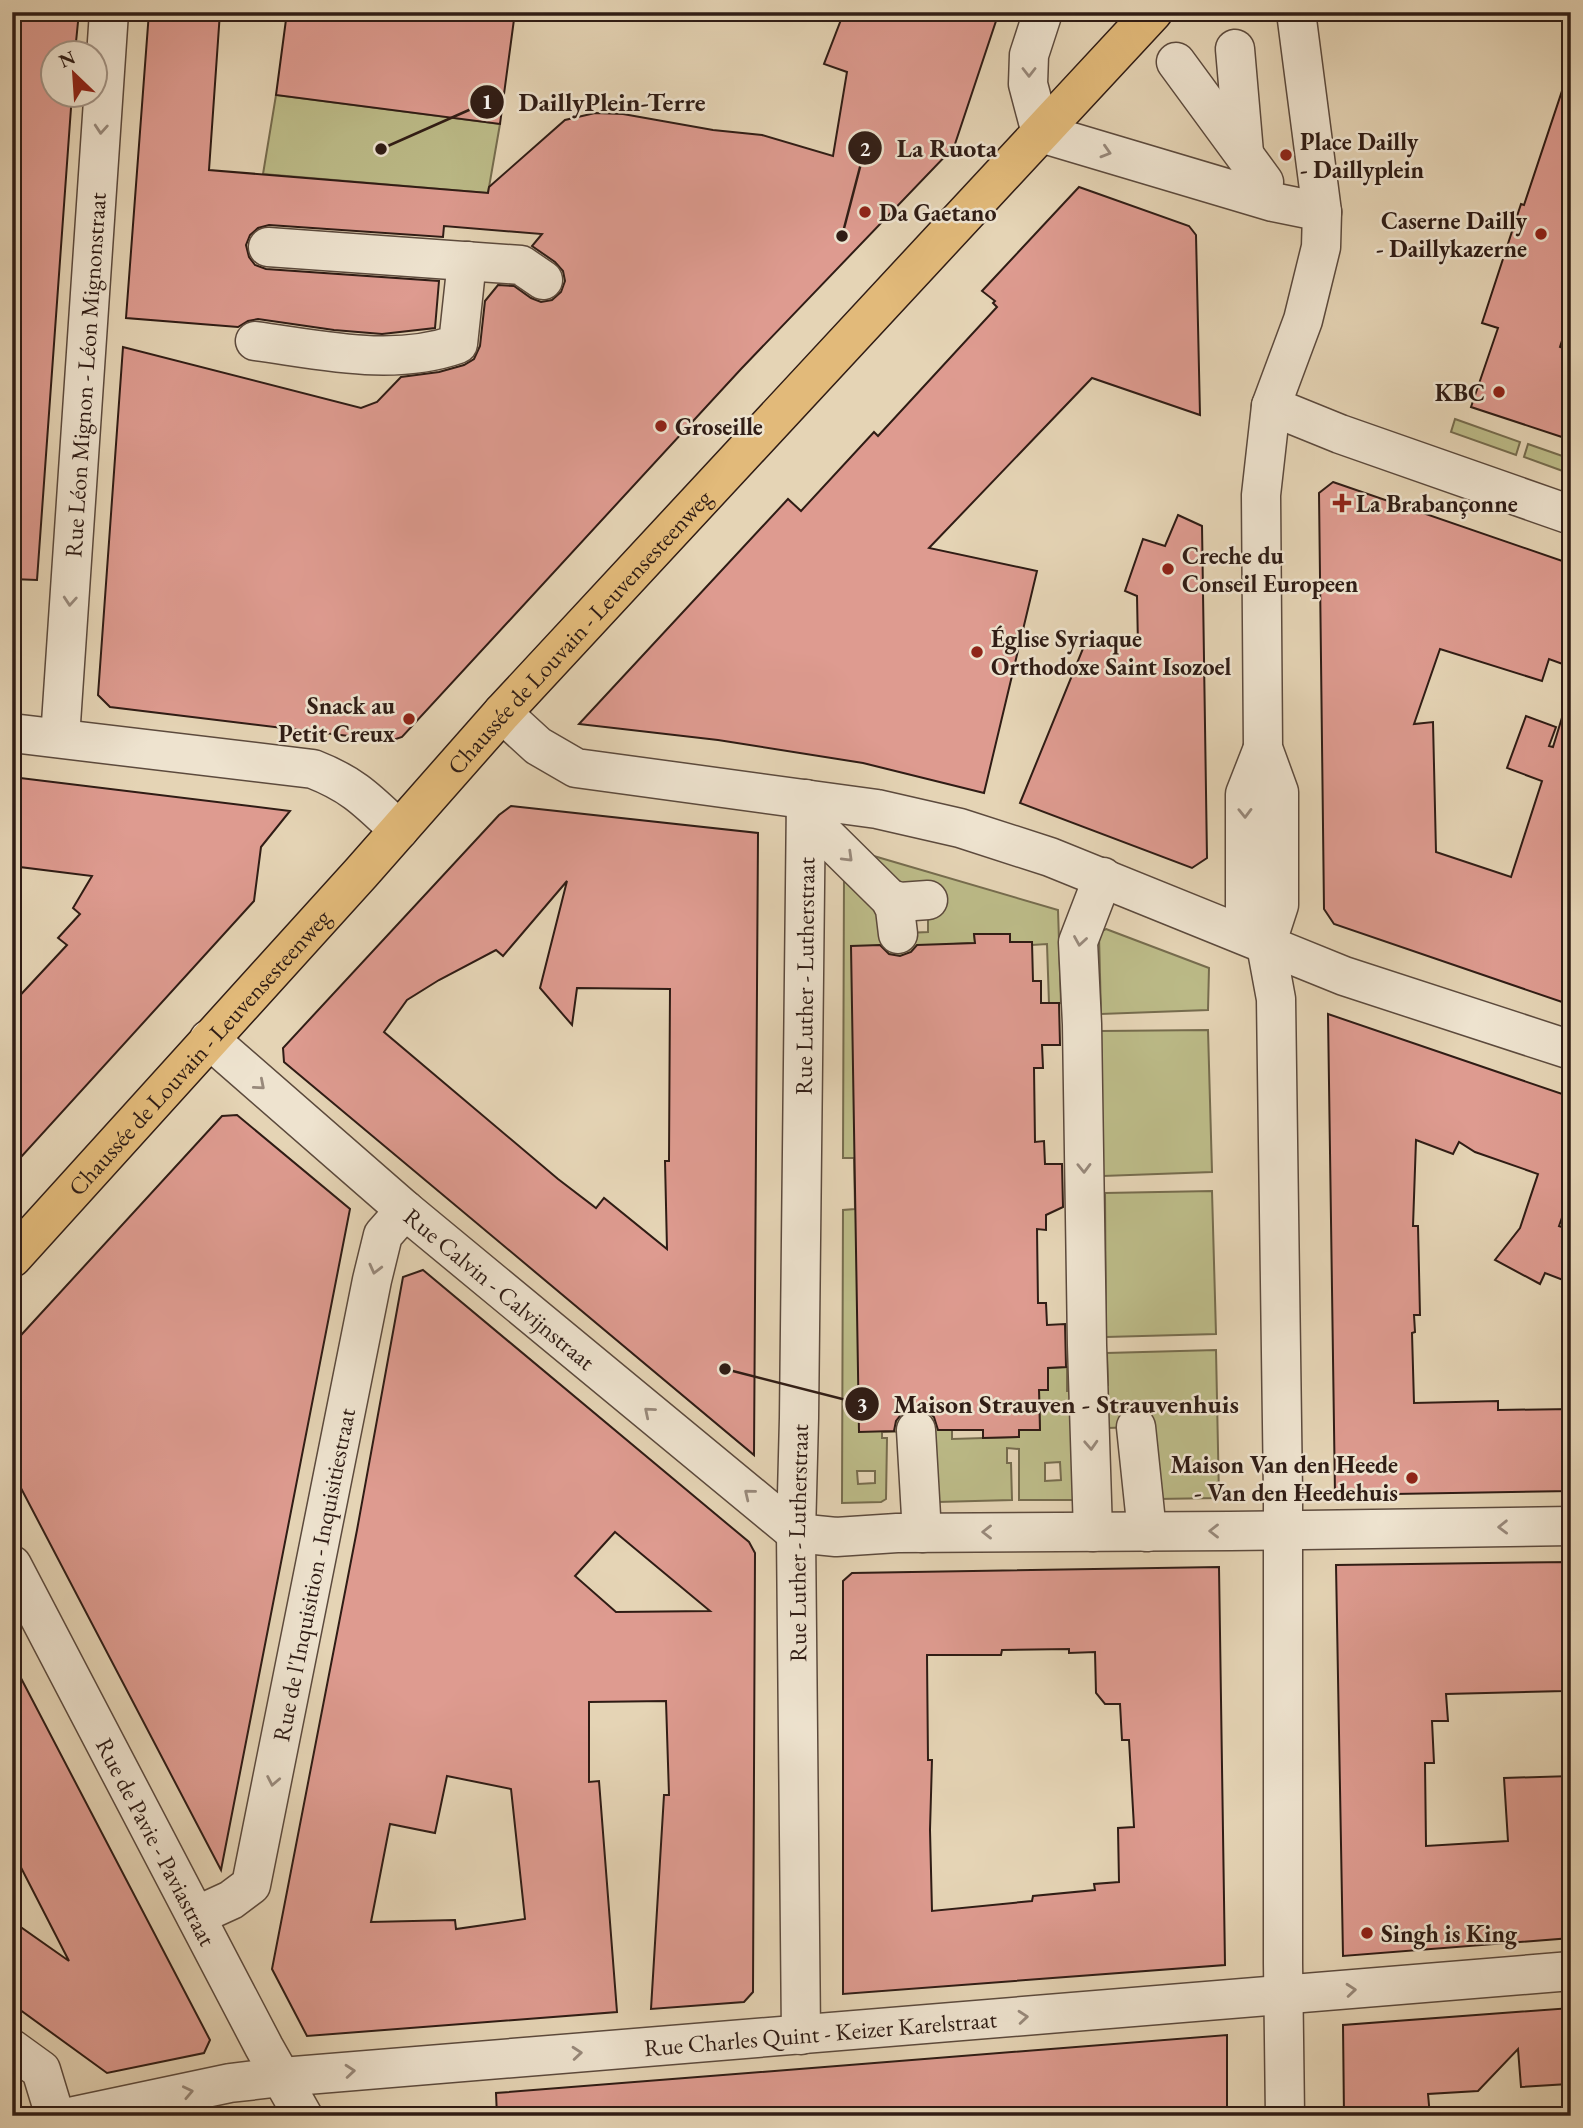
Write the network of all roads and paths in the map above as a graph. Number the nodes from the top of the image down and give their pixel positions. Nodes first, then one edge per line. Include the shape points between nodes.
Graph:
1 (109, 12) edge
2 (1043, 12) edge
3 (1153, 12) edge
4 (1296, 12) edge
5 (1235, 49) dead end
6 (1176, 62) dead end
7 (1041, 133) junction
8 (1322, 212) junction
9 (268, 247) dead end
10 (467, 261) junction
11 (543, 280) dead end
12 (255, 341) dead end
13 (1271, 406) junction
14 (1571, 515) edge
15 (502, 713) junction
16 (12, 733) edge
17 (60, 738) junction
18 (806, 808) junction
19 (399, 830) junction
20 (1102, 877) junction
21 (906, 912) dead end
22 (1266, 945) junction
23 (209, 1040) junction
24 (1571, 1050) edge
25 (405, 1210) junction
26 (12, 1258) edge
27 (1127, 1427) dead end
28 (907, 1430) dead end
29 (1571, 1526) edge
30 (1282, 1530) junction
31 (1121, 1532) junction
32 (796, 1533) junction
33 (909, 1533) junction
34 (12, 1565) edge
35 (196, 1916) junction
36 (1571, 1971) edge
37 (1283, 1996) junction
38 (801, 2035) junction
39 (12, 2049) edge
40 (282, 2077) junction
41 (55, 2116) edge
42 (74, 2116) edge
43 (303, 2116) edge
44 (1285, 2116) edge

1 -> 17 street, Rue Léon Mignon - Léon Mignonstraat
2 -> 7 street via 1029,55 1028,83
3 - 7 main road, Chaussée de Louvain - Leuvensesteenweg
4 - 8 street
5 - 6 street via 1254,168
7 -> 8 street via 1273,202
7 - 15 main road, Chaussée de Louvain - Leuvensesteenweg
8 - 13 street via 1321,247 1303,320
9 - 10 street
10 - 11 street via 521,265
10 - 12 street via 458,344 440,351 383,357
13 - 14 street
13 - 22 street via 1261,495 1263,748 1279,792 1279,905
15 - 18 street via 538,746 576,768
15 - 19 main road, Chaussée de Louvain - Leuvensesteenweg
16 - 17 street
17 - 19 street via 313,769 356,790
18 - 20 street via 877,809 960,828
18 -> 21 street
18 - 32 street, Rue Luther - Lutherstraat
19 - 23 main road, Chaussée de Louvain - Leuvensesteenweg
20 - 22 street
20 -> 31 street via 1078,942 1086,1332
22 - 24 street via 1345,976
22 - 30 street via 1276,999
23 -> 25 street, Rue Calvin - Calvijnstraat
23 - 26 main road, Chaussée de Louvain - Leuvensesteenweg
32 -> 25 street, Rue Calvin - Calvijnstraat
25 -> 35 street, Rue de l'Inquisition - Inquisitiestraat via 383,1235 372,1280 251,1885
27 - 31 street
28 - 33 street
29 -> 30 street
30 -> 31 street
30 - 37 street
31 -> 33 street
32 - 33 street via 836,1537
32 - 38 street, Rue Luther - Lutherstraat
34 - 35 street, Rue de Pavie - Paviastraat
35 - 40 street, Rue de Pavie - Paviastraat
37 -> 36 street, Rue Charles Quint - Keizer Karelstraat
38 -> 37 street, Rue Charles Quint - Keizer Karelstraat
37 - 44 street
40 -> 38 street, Rue Charles Quint - Keizer Karelstraat
39 - 41 street via 41,2070
42 -> 40 street, Rue Charles Quint - Keizer Karelstraat via 230,2083
40 - 43 street, Rue de Pavie - Paviastraat

